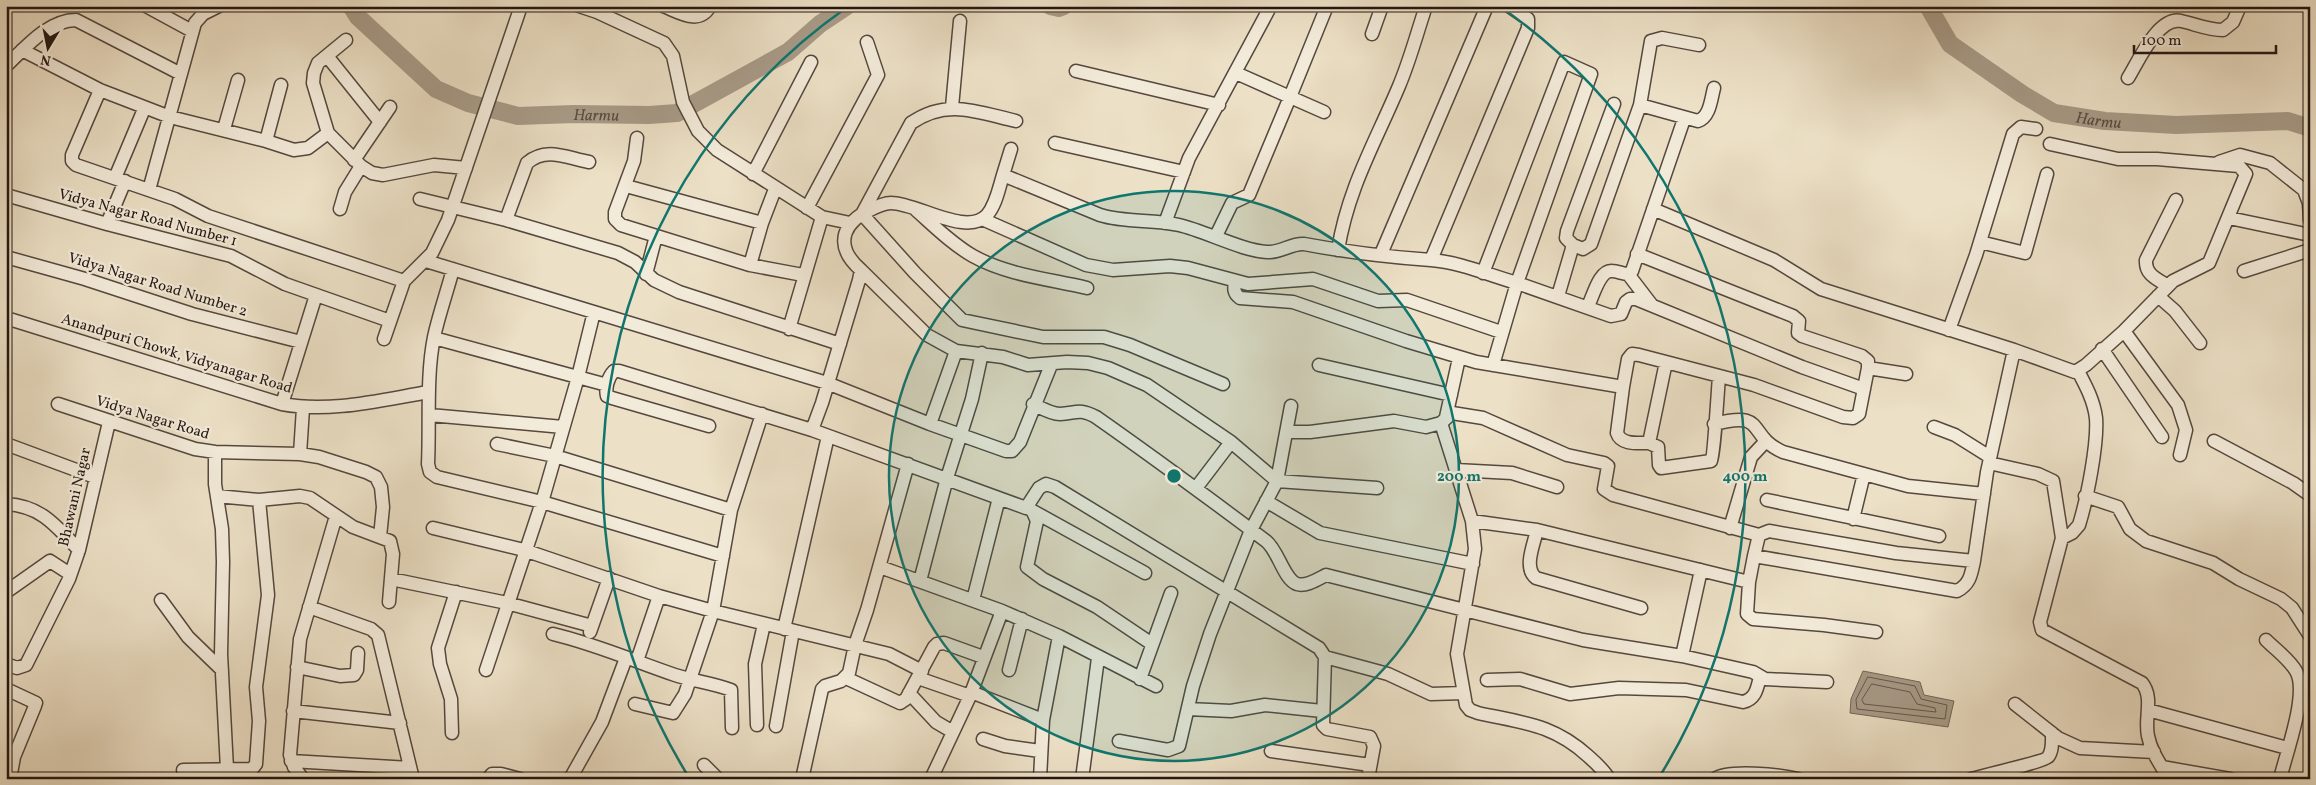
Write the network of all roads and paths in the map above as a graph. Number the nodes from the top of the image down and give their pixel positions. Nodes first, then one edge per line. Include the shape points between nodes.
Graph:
1 (146, 6) edge
2 (219, 6) edge
3 (521, 6) edge
4 (579, 6) edge
5 (662, 6) edge
6 (710, 6) edge
7 (1327, 6) edge
8 (1382, 6) edge
9 (1487, 6) edge
10 (1509, 6) edge
11 (2240, 6) edge
12 (1424, 7) edge
13 (1268, 11) dead end
14 (960, 21) dead end
15 (192, 31) junction
16 (1372, 34) dead end
17 (346, 40) dead end
18 (867, 42) dead end
19 (1699, 45) dead end
20 (22, 50) junction
21 (327, 56) junction
22 (810, 62) dead end
23 (6, 66) edge
24 (1076, 71) dead end
25 (1236, 73) junction
26 (181, 74) junction
27 (2128, 78) dead end
28 (238, 80) dead end
29 (281, 85) dead end
30 (1714, 88) dead end
31 (100, 90) junction
32 (1290, 98) junction
33 (1614, 104) dead end
34 (1219, 105) junction
35 (1640, 105) junction
36 (390, 107) dead end
37 (952, 107) junction
38 (144, 109) junction
39 (1324, 112) dead end
40 (170, 117) junction
41 (1684, 119) junction
42 (1016, 121) dead end
43 (380, 122) junction
44 (2036, 129) dead end
45 (224, 130) junction
46 (328, 133) junction
47 (637, 138) dead end
48 (266, 141) junction
49 (1055, 142) dead end
50 (2050, 144) dead end
51 (1010, 149) dead end
52 (589, 162) dead end
53 (358, 163) junction
54 (2217, 163) junction
55 (466, 168) junction
56 (1184, 172) junction
57 (753, 174) junction
58 (2047, 174) dead end
59 (1003, 175) junction
60 (120, 180) junction
61 (626, 186) junction
62 (775, 188) junction
63 (149, 190) junction
64 (6, 195) edge
65 (420, 199) dead end
66 (2176, 200) dead end
67 (453, 207) junction
68 (911, 207) junction
69 (807, 208) junction
70 (340, 209) dead end
71 (1652, 209) junction
72 (862, 214) junction
73 (822, 217) junction
74 (2229, 218) junction
75 (982, 219) junction
76 (506, 220) junction
77 (2310, 220) edge
78 (850, 222) junction
79 (762, 223) junction
80 (1165, 223) junction
81 (106, 224) junction
82 (2310, 235) edge
83 (656, 236) junction
84 (1216, 236) junction
85 (1980, 242) junction
86 (1573, 245) junction
87 (1338, 250) junction
88 (2310, 250) edge
89 (1381, 254) junction
90 (1637, 254) junction
91 (6, 257) edge
92 (1431, 260) junction
93 (426, 261) junction
94 (750, 265) junction
95 (453, 269) junction
96 (861, 270) junction
97 (2244, 271) dead end
98 (1483, 272) junction
99 (646, 274) junction
100 (1628, 274) junction
101 (803, 276) junction
102 (1235, 280) junction
103 (404, 281) junction
104 (1517, 283) junction
105 (2168, 286) junction
106 (1087, 288) dead end
107 (316, 295) junction
108 (1558, 296) junction
109 (2158, 296) junction
110 (1651, 304) junction
111 (1588, 306) junction
112 (594, 312) junction
113 (6, 318) edge
114 (390, 321) junction
115 (789, 329) junction
116 (1949, 330) junction
117 (2124, 331) junction
118 (1501, 332) junction
119 (434, 338) junction
120 (384, 339) dead end
121 (301, 342) junction
122 (2200, 343) dead end
123 (840, 344) junction
124 (2102, 349) junction
125 (2014, 350) junction
126 (956, 351) junction
127 (982, 353) junction
128 (1459, 358) junction
129 (1666, 362) junction
130 (1051, 365) junction
131 (1319, 365) dead end
132 (1493, 365) junction
133 (1868, 368) junction
134 (2078, 371) junction
135 (1906, 374) dead end
136 (1720, 376) junction
137 (578, 377) junction
138 (827, 383) junction
139 (1223, 384) dead end
140 (607, 385) junction
141 (1623, 387) junction
142 (1864, 389) junction
143 (429, 392) junction
144 (1451, 395) junction
145 (58, 404) dead end
146 (282, 404) junction
147 (1033, 404) junction
148 (1291, 406) dead end
149 (762, 414) junction
150 (430, 415) junction
151 (303, 418) junction
152 (1444, 420) junction
153 (109, 422) junction
154 (930, 424) junction
155 (1714, 424) junction
156 (709, 426) dead end
157 (563, 427) junction
158 (1934, 427) dead end
159 (812, 430) junction
160 (1287, 432) junction
161 (961, 434) junction
162 (828, 436) junction
163 (2162, 437) dead end
164 (1766, 441) junction
165 (2214, 441) dead end
166 (1231, 442) junction
167 (1649, 443) junction
168 (6, 444) edge
169 (497, 444) dead end
170 (215, 452) junction
171 (300, 454) junction
172 (2180, 455) dead end
173 (555, 456) junction
174 (1990, 460) junction
175 (908, 464) junction
176 (1456, 470) junction
177 (1864, 474) junction
178 (95, 476) junction
179 (947, 478) junction
180 (1277, 481) junction
181 (1556, 487) dead end
182 (1196, 488) junction
183 (1377, 488) dead end
184 (1984, 494) junction
185 (2310, 495) edge
186 (217, 496) junction
187 (2085, 496) junction
188 (998, 498) junction
189 (259, 500) junction
190 (1767, 500) dead end
191 (1266, 501) junction
192 (542, 502) junction
193 (6, 504) edge
194 (731, 510) junction
195 (1030, 510) junction
196 (336, 516) junction
197 (1853, 519) junction
198 (1472, 521) junction
199 (433, 528) dead end
200 (1730, 528) junction
201 (1251, 530) junction
202 (1537, 530) junction
203 (1759, 535) junction
204 (380, 536) junction
205 (1940, 536) dead end
206 (2062, 538) junction
207 (79, 550) junction
208 (524, 550) junction
209 (723, 556) junction
210 (1754, 556) junction
211 (1974, 561) junction
212 (1473, 564) junction
213 (880, 567) junction
214 (1701, 570) junction
215 (1145, 573) dead end
216 (69, 577) junction
217 (609, 578) junction
218 (390, 579) junction
219 (920, 581) junction
220 (1748, 582) junction
221 (6, 592) edge
222 (456, 592) junction
223 (1226, 593) junction
224 (1171, 594) dead end
225 (659, 596) junction
226 (161, 600) dead end
227 (973, 600) junction
228 (388, 602) dead end
229 (507, 603) junction
230 (309, 607) junction
231 (1641, 608) dead end
232 (1464, 610) junction
233 (713, 611) junction
234 (1002, 611) junction
235 (1022, 619) junction
236 (764, 624) junction
237 (592, 626) junction
238 (788, 630) junction
239 (1876, 632) dead end
240 (553, 634) dead end
241 (1059, 636) junction
242 (2310, 636) edge
243 (2266, 640) dead end
244 (588, 642) junction
245 (1152, 644) junction
246 (855, 645) junction
247 (358, 653) dead end
248 (1682, 656) junction
249 (1325, 657) junction
250 (983, 658) junction
251 (1098, 658) junction
252 (632, 660) junction
253 (6, 664) edge
254 (297, 667) junction
255 (222, 670) junction
256 (486, 670) dead end
257 (1009, 670) dead end
258 (920, 674) junction
259 (1760, 677) junction
260 (846, 678) junction
261 (1140, 679) junction
262 (690, 680) junction
263 (1487, 680) dead end
264 (1828, 682) dead end
265 (1156, 686) dead end
266 (6, 689) edge
267 (909, 693) junction
268 (1464, 693) junction
269 (970, 694) junction
270 (635, 704) dead end
271 (2015, 704) dead end
272 (1188, 709) junction
273 (2148, 710) junction
274 (293, 711) junction
275 (1322, 711) junction
276 (1043, 720) junction
277 (400, 723) junction
278 (757, 725) dead end
279 (776, 726) dead end
280 (732, 728) dead end
281 (953, 732) junction
282 (452, 733) dead end
283 (2052, 733) junction
284 (983, 739) dead end
285 (1119, 741) dead end
286 (2287, 748) junction
287 (1040, 751) junction
288 (1271, 751) dead end
289 (2154, 752) junction
290 (10, 755) edge
291 (291, 761) junction
292 (704, 765) dead end
293 (1370, 765) junction
294 (2162, 767) junction
295 (183, 770) dead end
296 (227, 770) junction
297 (411, 773) edge
298 (10, 779) edge
299 (303, 779) edge
300 (488, 779) edge
301 (520, 779) edge
302 (570, 779) edge
303 (718, 779) edge
304 (802, 779) edge
305 (931, 779) edge
306 (1040, 779) edge
307 (1082, 779) edge
308 (1368, 779) edge
309 (1609, 779) edge
310 (1715, 779) edge
311 (1798, 779) edge
312 (1971, 779) edge
313 (2169, 779) edge
314 (2230, 779) edge
315 (2280, 779) edge

1 - 15 street
2 - 15 street via 203,14
3 - 55 street
4 - 57 street via 664,43 673,56 683,102 698,131 717,150
5 - 6 street via 698,17 705,14
7 - 32 street
8 - 16 street
9 - 89 street
10 - 92 street via 1528,19 1528,28
11 - 27 street via 2233,22 2223,30 2176,20 2163,25
12 - 87 street via 1400,84 1373,139 1350,198
13 - 25 street
14 - 37 street
15 - 26 street
17 - 21 street
18 - 69 street via 878,74
19 - 35 street via 1662,38 1651,41
20 - 23 street
20 - 26 street via 52,26 76,20
20 - 31 street
21 - 43 street
21 - 46 street via 318,63 313,83
22 - 57 street
24 - 34 street
25 - 32 street
25 - 34 street
26 - 40 street
28 - 45 street
29 - 48 street
30 - 41 street via 1703,119 1698,122
31 - 38 street
31 - 60 street via 72,161
32 - 39 street
32 - 84 street via 1249,195 1232,203
33 - 86 street via 1567,231 1566,238
34 - 56 street
35 - 41 street
35 - 86 street via 1591,244 1583,249
36 - 43 street
37 - 42 street
37 - 72 street via 922,116 911,124
38 - 40 street
38 - 60 street
40 - 45 street
40 - 63 street
41 - 71 street
43 - 53 street
44 - 85 street via 2021,127 2013,134
45 - 48 street
46 - 48 street via 301,151
46 - 53 street
47 - 61 street
49 - 56 street
50 - 54 street via 2118,159
51 - 59 street
52 - 76 street via 544,153 535,156 527,163
53 - 55 street via 372,173 383,175 434,164
53 - 70 street
54 - 74 street via 2239,166 2246,173
54 - 77 street via 2240,155 2270,164 2304,190
55 - 67 street
56 - 80 street
57 - 62 street
58 - 85 street via 2025,253
59 - 75 street via 993,203
59 - 80 street via 1116,220
60 - 63 street
60 - 81 street
61 - 79 street
61 - 83 street via 615,219 621,225
62 - 69 street
62 - 79 street
63 - 103 street via 208,216
64 - 81 street, Vidya Nagar Road Number 1
65 - 67 street
66 - 105 street via 2146,260 2149,273
67 - 76 street
67 - 93 street
68 - 72 street via 890,203
68 - 75 street via 963,223
68 - 106 street via 956,244 988,263
69 - 73 street
71 - 90 street
71 - 116 street via 1774,260 1821,289
72 - 78 street
72 - 139 street via 915,274 962,320 1043,338 1104,337
73 - 78 street
73 - 101 street
74 - 82 street
74 - 105 street via 2209,263 2180,276
75 - 102 street via 1086,266 1113,270 1170,266
76 - 99 street via 618,253 635,262
78 - 96 street via 844,241 845,251 849,260
79 - 94 street
80 - 84 street
81 - 107 street, Vidya Nagar Road Number 1 via 231,256 247,262 270,278
83 - 94 street
83 - 99 street
84 - 87 street via 1267,252 1296,243
85 - 116 street
86 - 108 street
87 - 89 street
88 - 97 street
89 - 92 street
90 - 100 street
90 - 133 street via 1793,316 1799,321 1798,333 1802,336 1862,356 1868,361
91 - 121 street, Vidya Nagar Road Number 2 via 192,314
92 - 98 street
93 - 95 street
93 - 103 street
94 - 101 street
95 - 112 street
95 - 119 street
96 - 123 street
96 - 126 street via 927,335
98 - 104 street
98 - 104 street via 1564,62 1591,74
99 - 115 street via 679,292
100 - 110 street
100 - 111 street via 1607,271
101 - 115 street
102 - 118 street via 1261,284 1313,279 1378,301 1407,300
102 - 128 street via 1234,289 1240,298 1293,302
103 - 114 street
104 - 108 street
104 - 118 street
105 - 109 street
107 - 114 street, Vidya Nagar Road Number 1
107 - 121 street
108 - 111 street
109 - 117 street
109 - 122 street via 2175,311
110 - 111 street via 1630,299 1617,316
110 - 142 street via 1802,367
112 - 137 street
112 - 138 street
113 - 146 street, Anandpuri Chowk, Vidyanagar Road
114 - 120 street
115 - 123 street
116 - 125 street
117 - 124 street
117 - 172 street via 2178,405 2186,430
118 - 132 street
119 - 137 street
119 - 143 street
121 - 146 street
123 - 138 street
124 - 134 street
124 - 163 street
125 - 134 street via 2070,372
125 - 174 street
126 - 127 street
126 - 154 street
127 - 130 street via 1028,365
127 - 161 street
128 - 132 street
128 - 144 street
129 - 136 street
129 - 141 street via 1632,354 1628,359
129 - 167 street
130 - 147 street
130 - 166 street via 1088,363 1108,368 1147,385
131 - 144 street
132 - 141 street
133 - 135 street
133 - 142 street
134 - 187 street via 2096,419
136 - 142 street via 1850,418 1859,414
136 - 155 street
137 - 140 street
137 - 157 street
138 - 154 street
138 - 159 street
140 - 149 street via 610,375 619,371
140 - 156 street via 607,396
141 - 167 street via 1618,437 1624,441
143 - 150 street
143 - 151 street, Anandpuri Chowk, Vidyanagar Road
144 - 152 street
145 - 153 street, Vidya Nagar Road
146 - 151 street, Anandpuri Chowk, Vidyanagar Road
147 - 161 street via 1020,442 1012,452
147 - 182 street via 1059,414 1086,411
148 - 160 street
149 - 159 street
149 - 194 street
150 - 157 street
150 - 192 street via 430,472 437,477
151 - 171 street
152 - 160 street via 1426,427 1394,421
152 - 176 street
152 - 200 street via 1452,413 1484,418 1567,455 1604,463 1608,466 1604,489 1608,492
153 - 170 street, Vidya Nagar Road
153 - 178 street, Bhawani Nagar
154 - 161 street
155 - 164 street via 1744,418
155 - 167 street via 1711,461 1661,468 1658,465 1658,447
157 - 173 street
158 - 174 street via 1955,435
159 - 162 street
160 - 180 street
161 - 179 street
162 - 175 street
162 - 238 street
164 - 177 street via 1783,452
164 - 200 street via 1751,457
165 - 185 street
166 - 180 street
166 - 182 street
168 - 178 street
169 - 173 street
170 - 171 street, Vidya Nagar Road
170 - 186 street
171 - 204 street, Vidya Nagar Road via 319,457 376,477 381,487 383,507
173 - 192 street
173 - 194 street
174 - 184 street
174 - 206 street via 2052,479
175 - 179 street
175 - 213 street
176 - 181 street via 1512,473
176 - 198 street
177 - 184 street via 1908,486
177 - 197 street
178 - 207 street, Bhawani Nagar
179 - 188 street
179 - 219 street
180 - 183 street
180 - 191 street
182 - 201 street
184 - 211 street
186 - 189 street
186 - 255 street via 224,562
187 - 206 street via 2079,525
187 - 242 street via 2118,507 2130,529 2152,545 2213,563 2281,599 2292,608
188 - 195 street
188 - 227 street
189 - 196 street via 310,498
189 - 296 street via 268,595 256,686 259,721 257,758 252,769
190 - 197 street
191 - 201 street
191 - 212 street via 1320,533
192 - 208 street
192 - 209 street
193 - 207 street via 23,505 41,513
194 - 209 street
195 - 215 street
195 - 223 street via 1039,488 1046,484 1055,487
195 - 245 street via 1036,520 1027,567 1043,580 1097,607
196 - 204 street via 353,527
196 - 230 street
197 - 205 street
198 - 202 street
198 - 212 street
199 - 208 street
200 - 203 street
201 - 223 street
201 - 232 street via 1272,546 1290,578 1297,584 1306,584 1326,575
202 - 214 street
202 - 231 street via 1529,566 1532,575
203 - 210 street
203 - 211 street via 1770,530 1896,553
204 - 218 street via 390,540 393,546
206 - 273 street via 2040,622 2042,630 2142,682 2147,689
207 - 216 street, Bhawani Nagar
208 - 217 street
208 - 229 street
209 - 233 street
210 - 211 street via 1957,591 1968,583
210 - 220 street
212 - 232 street
213 - 219 street
213 - 246 street
214 - 220 street
214 - 248 street
216 - 221 street via 50,561
216 - 253 street, Bhawani Nagar via 26,665 17,668
217 - 225 street
217 - 237 street
218 - 222 street
218 - 228 street
219 - 227 street
220 - 239 street via 1747,614 1753,619
222 - 229 street
222 - 282 street via 438,648 451,699
223 - 249 street via 1290,629 1319,648
223 - 272 street via 1200,663
224 - 245 street
225 - 233 street
225 - 252 street
226 - 255 street via 192,642
227 - 234 street
229 - 237 street
229 - 256 street
230 - 254 street via 300,639
230 - 277 street via 371,629 378,635
232 - 248 street via 1583,640
232 - 268 street via 1457,654
233 - 236 street
233 - 262 street
234 - 235 street
234 - 250 street
235 - 241 street
235 - 257 street
236 - 238 street
236 - 278 street via 755,664
237 - 244 street
238 - 246 street
238 - 279 street
240 - 244 street
241 - 251 street
241 - 276 street
243 - 286 street via 2295,670 2300,682 2300,702
244 - 252 street
245 - 261 street
246 - 258 street via 889,654
246 - 260 street
247 - 254 street via 354,675
248 - 259 street via 1753,672
249 - 268 street via 1388,674 1431,694
249 - 275 street
250 - 258 street via 944,643 937,644
250 - 269 street
251 - 261 street
251 - 307 street
252 - 262 street
252 - 302 street
254 - 274 street
255 - 296 street
258 - 267 street
258 - 269 street
259 - 263 street via 1755,694 1743,702 1686,690 1619,688 1570,694 1520,679
259 - 264 street
260 - 267 street via 896,702 904,702
260 - 304 street via 822,689
261 - 265 street
262 - 270 street via 673,713
262 - 280 street via 731,690
266 - 290 street via 36,705
267 - 281 street via 936,722
268 - 309 street via 1470,710 1560,734 1586,754
269 - 276 street
269 - 281 street
271 - 283 street
272 - 275 street via 1231,711 1265,705
272 - 285 street via 1179,746 1174,750
273 - 286 street
273 - 289 street via 2147,732
274 - 277 street
274 - 291 street
275 - 293 street via 1323,725 1328,729 1370,737 1374,746
276 - 287 street
277 - 297 street
281 - 305 street
283 - 289 street via 2080,748
283 - 312 street via 2050,753 2043,760
284 - 287 street
286 - 315 street
287 - 306 street
288 - 293 street
289 - 294 street
290 - 298 street
291 - 297 street
291 - 299 street
292 - 303 street
293 - 308 street
294 - 313 street
294 - 314 street
295 - 296 street
300 - 301 street via 492,774 501,774
310 - 311 street via 1719,775 1733,773

